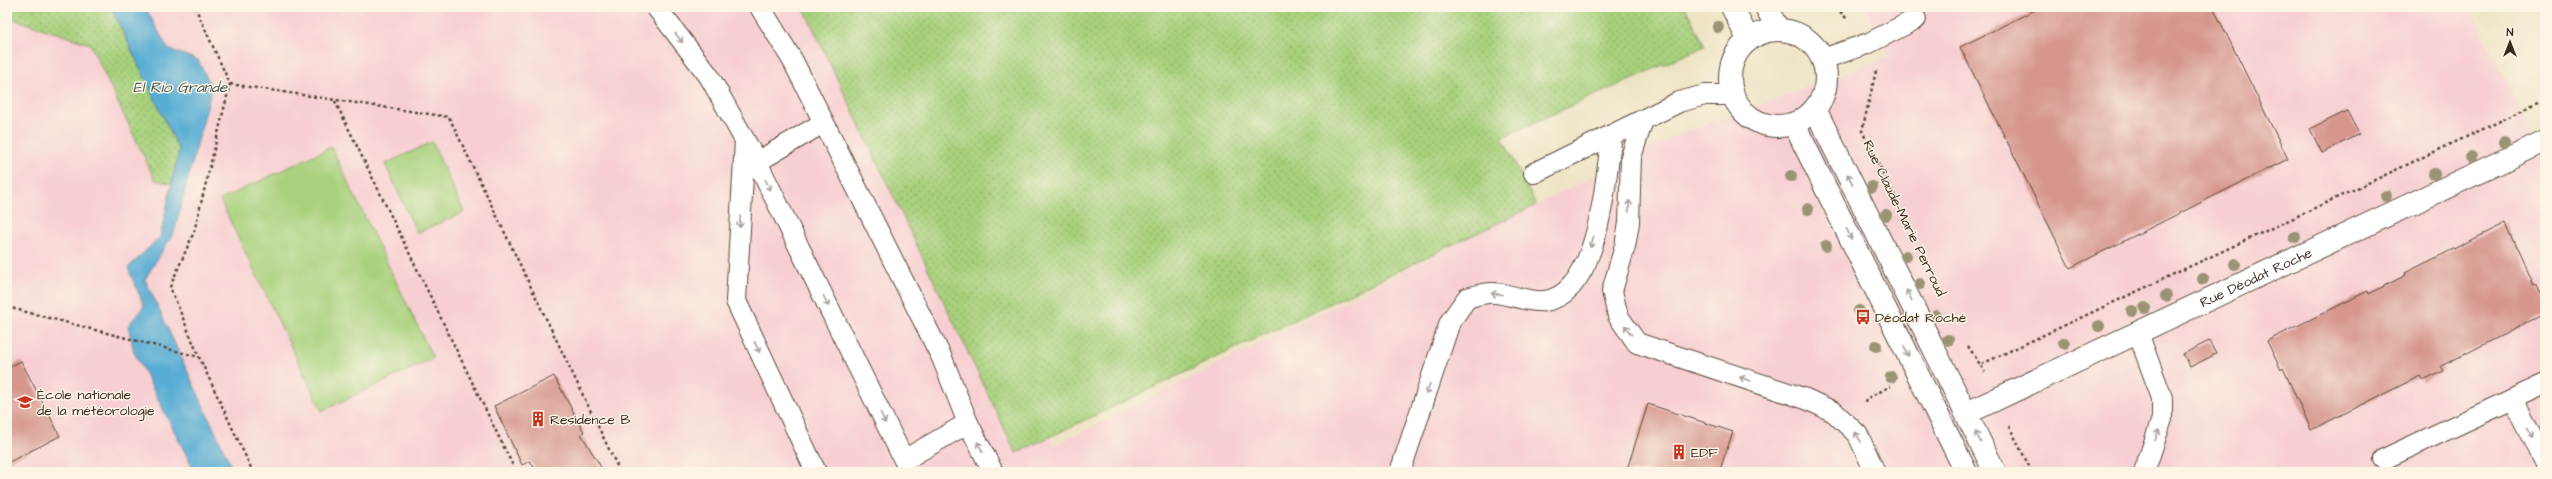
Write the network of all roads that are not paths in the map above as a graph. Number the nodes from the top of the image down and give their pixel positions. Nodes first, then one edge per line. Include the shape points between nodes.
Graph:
1 (656, 7) edge
2 (760, 7) edge
3 (1732, 7) edge
4 (1766, 7) edge
5 (1916, 19) dead end
6 (1778, 29) junction
7 (1748, 39) junction
8 (1823, 59) junction
9 (1732, 95) junction
10 (1815, 109) junction
11 (1643, 120) junction
12 (824, 123) junction
13 (1794, 124) junction
14 (1612, 135) junction
15 (745, 141) junction
16 (2545, 141) edge
17 (757, 162) junction
18 (1534, 173) dead end
19 (2138, 333) junction
20 (2545, 384) edge
21 (2513, 399) junction
22 (1967, 413) junction
23 (968, 423) junction
24 (2384, 459) dead end
25 (2545, 464) edge
26 (907, 466) edge
27 (816, 472) edge
28 (993, 472) edge
29 (1400, 472) edge
30 (1875, 472) edge
31 (1966, 472) edge
32 (1995, 472) edge
33 (2144, 472) edge

1 -> 15 lane via 709,76
2 - 12 lane via 793,61
3 - 7 street
4 - 6 street
5 - 8 lane via 1869,43
6 - 7 street via 1762,32
6 - 8 street via 1802,36 1812,43
7 - 9 street via 1737,50 1731,64 1729,79
8 - 10 street via 1827,77 1824,94
9 - 11 lane via 1705,95 1679,102
9 - 13 street via 1742,111 1757,122 1776,126
10 - 13 street
22 -> 10 street
11 - 14 lane
30 -> 11 lane via 1858,435 1834,412 1806,399 1637,342 1618,316 1612,291 1629,223 1631,157
12 - 17 lane
12 - 23 lane via 942,358
13 -> 31 street
14 - 18 lane
14 -> 29 lane via 1599,219 1584,268 1567,293 1545,301 1493,292 1467,298 1450,322
15 - 17 lane
15 -> 27 lane via 736,301
16 - 19 street, Rue Déodat Roche
17 -> 26 lane
19 - 22 street, Rue Déodat Roche
33 -> 19 lane via 2162,419 2162,398
20 - 21 lane
21 - 24 lane
21 -> 25 lane
32 -> 22 street
23 - 26 lane
28 -> 23 lane

